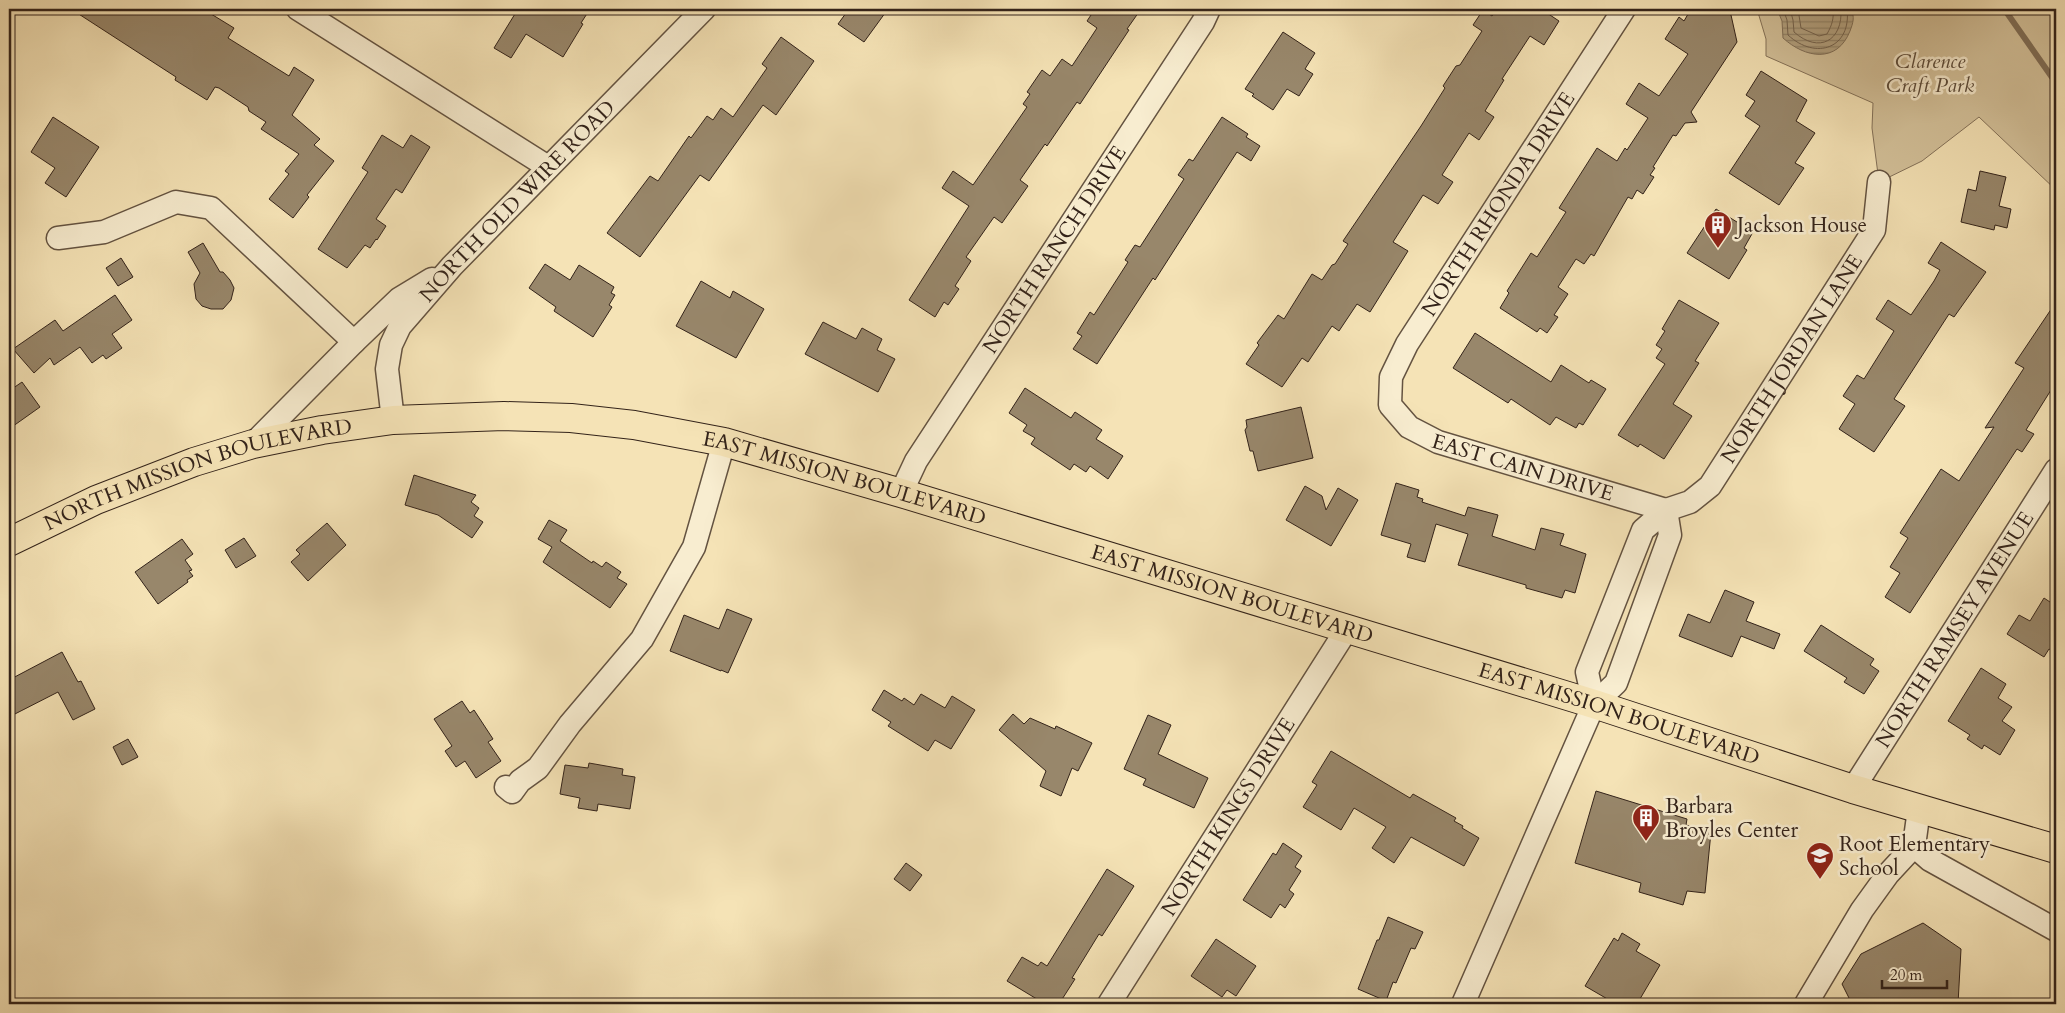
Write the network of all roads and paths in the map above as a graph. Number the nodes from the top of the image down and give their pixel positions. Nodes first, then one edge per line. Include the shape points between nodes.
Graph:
1 (298, 9) edge
2 (704, 9) edge
3 (1209, 9) edge
4 (1624, 9) edge
5 (548, 167) junction
6 (1879, 182) dead end
7 (58, 238) dead end
8 (452, 266) junction
9 (354, 342) junction
10 (1390, 405) joint
11 (393, 420) junction
12 (724, 442) junction
13 (253, 444) junction
14 (2056, 470) edge
15 (901, 493) junction
16 (1666, 510) junction
17 (9, 542) edge
18 (1347, 628) junction
19 (1594, 704) junction
20 (506, 787) dead end
21 (1853, 789) junction
22 (1919, 809) junction
23 (1914, 846) junction
24 (2056, 849) edge
25 (2056, 930) edge
26 (1109, 1004) edge
27 (1463, 1004) edge
28 (1806, 1004) edge

1 - 5 street
2 - 5 street, NORTH OLD WIRE ROAD
3 - 15 street, NORTH RANCH DRIVE via 916,461
4 - 10 street, NORTH RHONDA DRIVE via 1407,344 1391,376
5 - 8 street, NORTH OLD WIRE ROAD
6 - 16 street, NORTH JORDAN LANE via 1874,230 1710,486 1690,502
7 - 9 street via 104,232 176,202 211,208
8 - 9 street via 399,299
8 - 11 street, NORTH OLD WIRE ROAD via 400,326 391,345 387,370
9 - 13 street
10 - 16 street, EAST CAIN DRIVE via 1409,427 1438,442
11 - 12 main road, EAST MISSION BOULEVARD via 504,416 571,418 634,425
11 - 13 main road, NORTH MISSION BOULEVARD
12 - 15 main road, EAST MISSION BOULEVARD
12 - 20 street via 694,547 642,639 570,724 538,768 520,781 512,792
13 - 17 main road, NORTH MISSION BOULEVARD via 194,462 96,500
14 - 21 street, NORTH RAMSEY AVENUE
15 - 18 main road, EAST MISSION BOULEVARD
16 - 19 street via 1670,535 1616,683
16 - 19 street, NORTH JORDAN LANE via 1643,530 1587,672
18 - 19 main road, EAST MISSION BOULEVARD
18 - 26 street, NORTH KINGS DRIVE
19 - 21 main road, EAST MISSION BOULEVARD
19 - 27 street
21 - 22 main road, EAST MISSION BOULEVARD
22 - 23 street
22 - 24 main road, EAST MISSION BOULEVARD
23 - 25 street via 1930,860
23 - 28 street via 1888,874 1862,910

